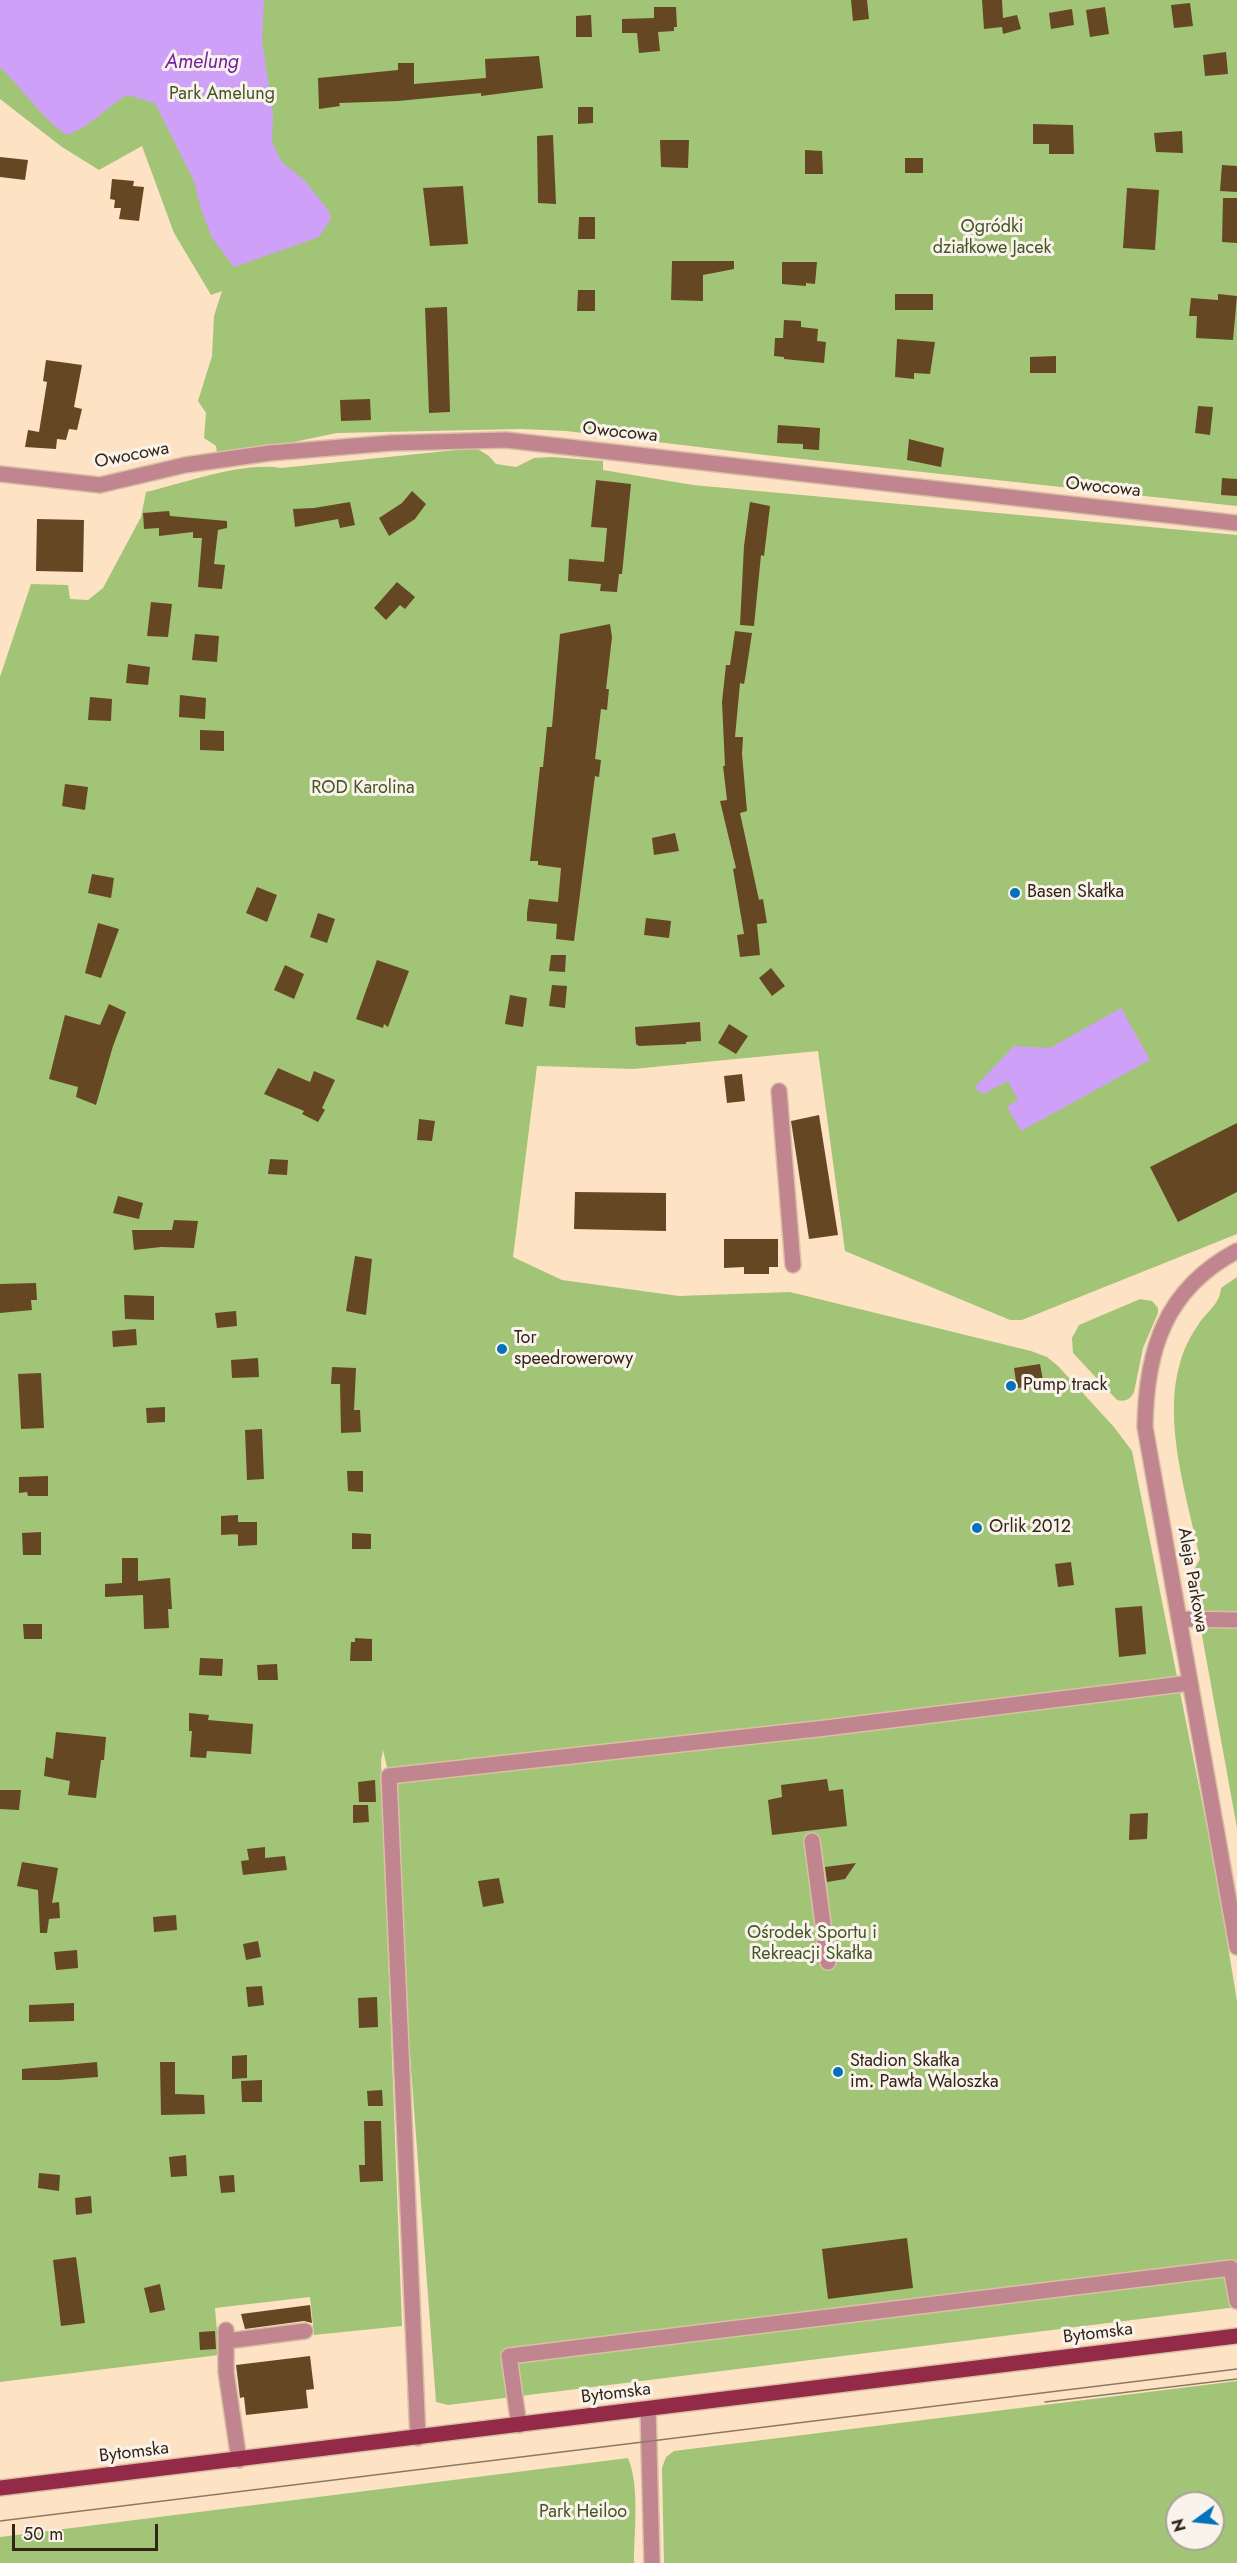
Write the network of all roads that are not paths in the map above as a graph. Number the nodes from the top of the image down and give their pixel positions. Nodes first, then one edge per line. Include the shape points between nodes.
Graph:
1 (0, 474) edge
2 (1237, 523) edge
3 (779, 1091) dead end
4 (1237, 1251) edge
5 (793, 1265) dead end
6 (1179, 1619) junction
7 (1237, 1620) edge
8 (1190, 1683) junction
9 (812, 1841) dead end
10 (1237, 1947) edge
11 (828, 1962) dead end
12 (1237, 2301) edge
13 (305, 2331) dead end
14 (1237, 2336) edge
15 (648, 2409) junction
16 (519, 2425) junction
17 (418, 2438) junction
18 (239, 2460) junction
19 (0, 2488) edge
20 (652, 2563) edge

1 - 2 street, Owocowa via 100,485 185,465 270,453 391,443 506,441
3 - 5 street
4 - 6 street, Aleja Parkowa via 1211,1267 1174,1307 1159,1334 1146,1387 1145,1427
6 - 7 street
6 - 8 street, Aleja Parkowa
8 - 10 street, Aleja Parkowa
8 - 17 street via 838,1727 389,1776
9 - 11 street
12 - 16 street via 1231,2268 509,2356
13 - 18 street via 227,2336 226,2372
14 - 15 main road, Bytomska
15 - 16 main road, Bytomska
15 - 20 street
16 - 17 main road, Bytomska
17 - 18 main road, Bytomska
18 - 19 main road, Bytomska

